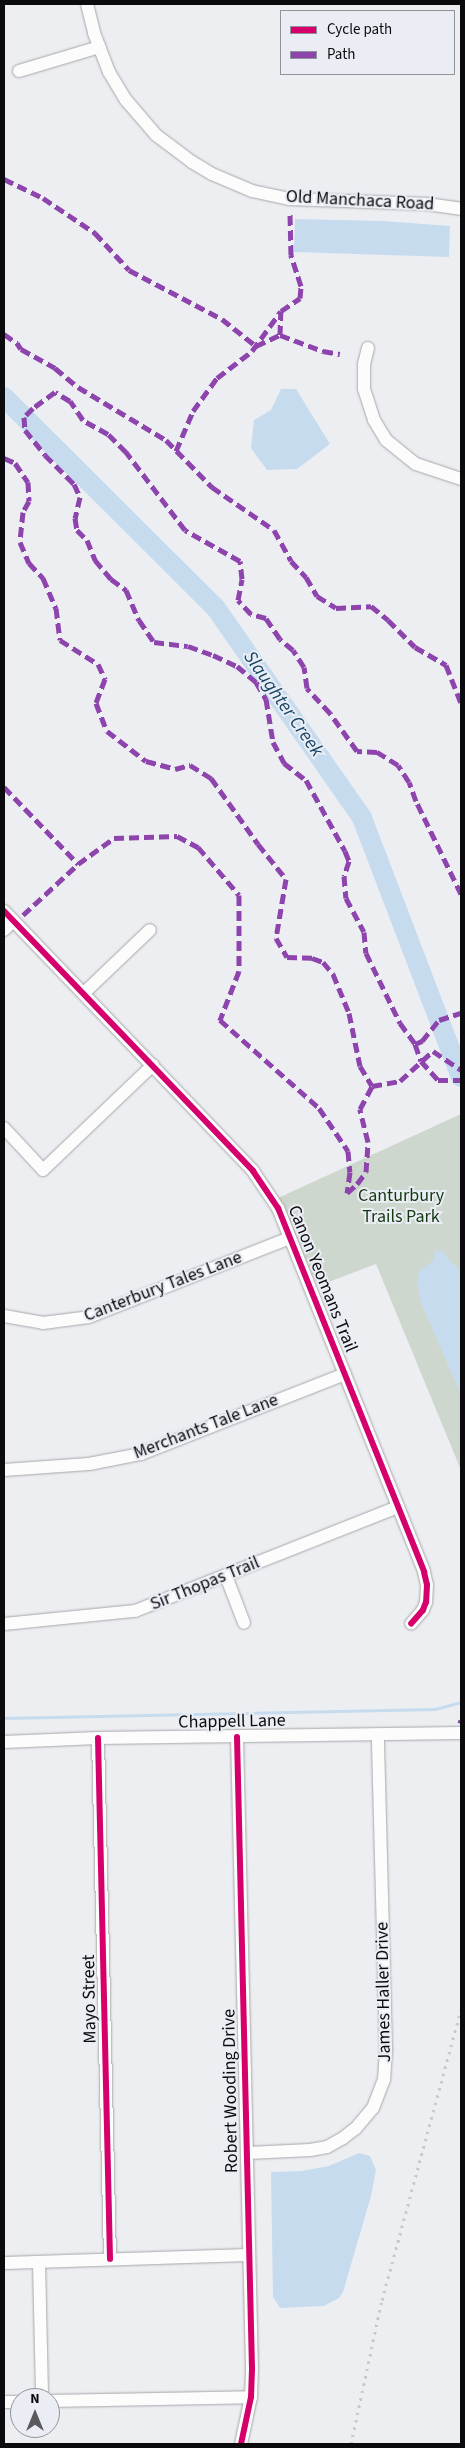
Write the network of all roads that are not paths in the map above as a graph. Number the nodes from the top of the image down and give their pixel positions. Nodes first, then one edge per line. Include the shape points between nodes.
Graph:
1 (87, 4) edge
2 (99, 47) junction
3 (19, 71) dead end
4 (461, 209) edge
5 (368, 348) dead end
6 (461, 479) edge
7 (4, 910) edge
8 (13, 921) junction
9 (4, 930) edge
10 (150, 930) dead end
11 (84, 993) junction
12 (153, 1065) junction
13 (4, 1128) edge
14 (290, 1238) junction
15 (4, 1316) edge
16 (344, 1374) junction
17 (4, 1470) edge
18 (398, 1507) junction
19 (226, 1576) junction
20 (244, 1623) dead end
21 (4, 1624) edge
22 (411, 1624) dead end
23 (461, 1733) edge
24 (378, 1734) junction
25 (237, 1737) junction
26 (98, 1738) junction
27 (4, 1742) edge
28 (248, 2153) junction
29 (249, 2255) junction
30 (110, 2259) junction
31 (39, 2262) junction
32 (4, 2263) edge
33 (42, 2388) edge
34 (251, 2397) junction
35 (60, 2401) edge
36 (241, 2444) edge

1 - 2 street, Old Manchaca Road
2 - 3 street
2 - 4 street, Old Manchaca Road via 126,100 156,135 192,162 231,183 290,199 427,204
5 - 6 street via 364,389 372,415 386,440 416,464
7 - 8 street, Canon Yeomans Trail
8 - 9 street
8 - 11 street, Canon Yeomans Trail
10 - 11 street
11 - 12 street, Canon Yeomans Trail
12 - 13 street via 43,1170
12 - 14 street, Canon Yeomans Trail via 253,1171 278,1208
14 - 15 street, Canterbury Tales Lane via 89,1317 43,1323
14 - 16 street, Canon Yeomans Trail
16 - 17 street, Merchants Tale Lane via 141,1454 89,1464
16 - 18 street, Canon Yeomans Trail
18 - 19 street, Sir Thopas Trail
18 - 22 street, Canon Yeomans Trail via 427,1585 423,1610
19 - 20 street
19 - 21 street, Sir Thopas Trail via 135,1611
23 - 24 street, Chappell Lane
24 - 25 street, Chappell Lane
24 - 28 street, James Haller Drive via 386,2049 384,2080 373,2108 349,2133 335,2142 310,2150
25 - 26 street, Chappell Lane
25 - 28 street, Robert Wooding Drive
26 - 27 street, Chappell Lane
26 - 30 street, Mayo Street
28 - 29 street, Robert Wooding Drive
29 - 30 street
29 - 34 street, Robert Wooding Drive
30 - 31 street
31 - 32 street
31 - 33 street
34 - 35 street
34 - 36 street, Robert Wooding Drive

